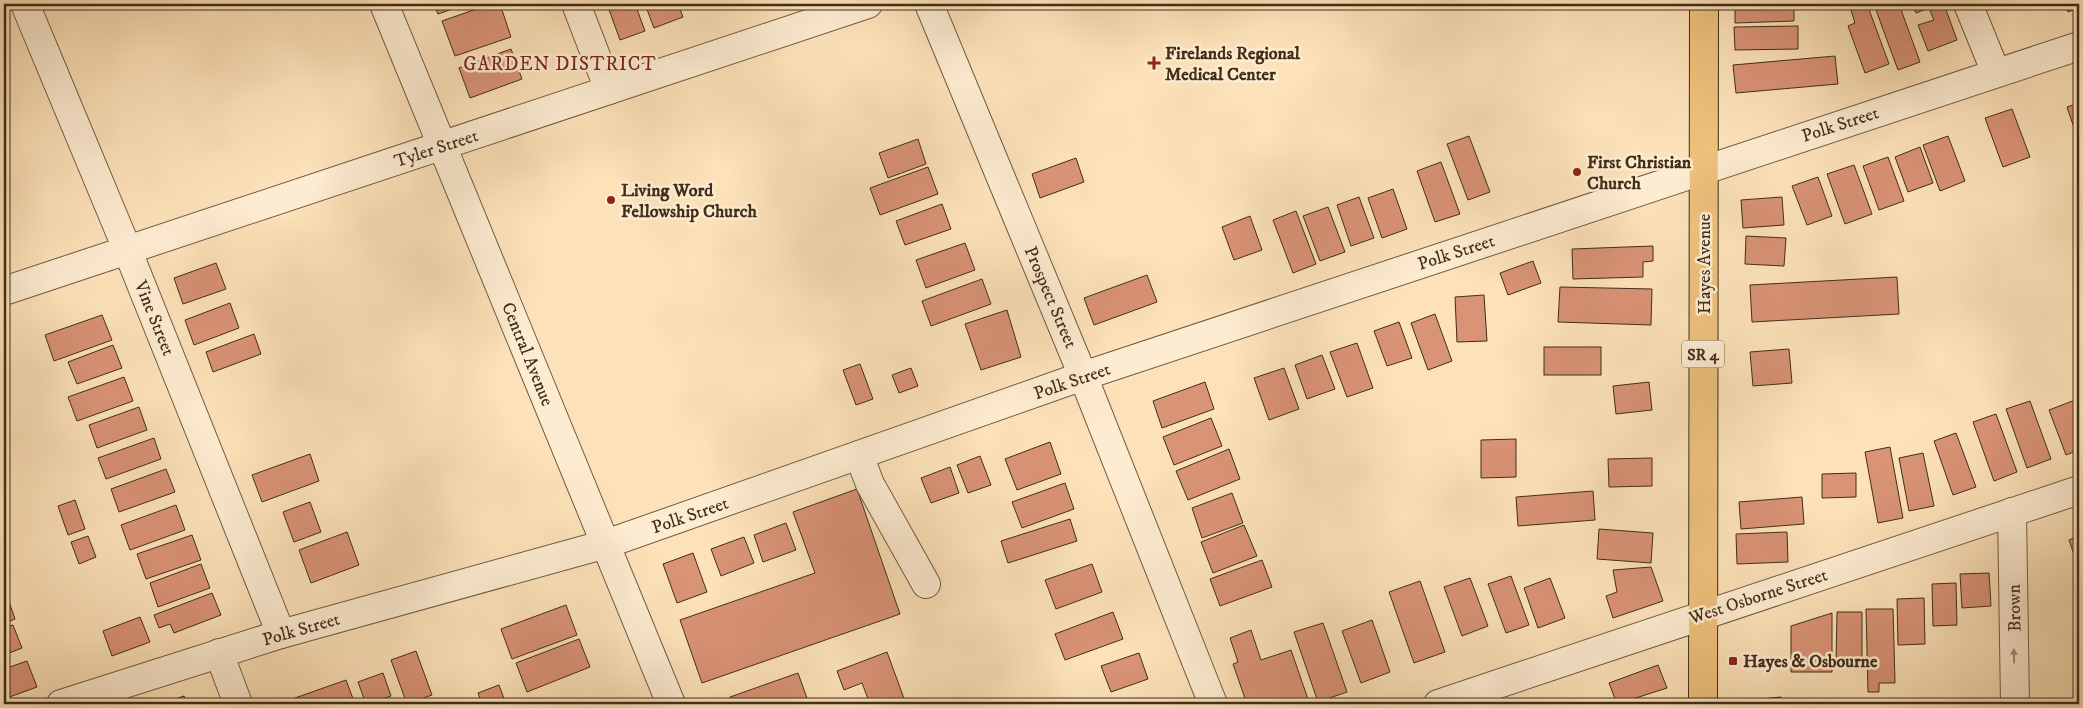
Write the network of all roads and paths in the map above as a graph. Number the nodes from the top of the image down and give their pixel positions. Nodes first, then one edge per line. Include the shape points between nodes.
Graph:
1 (24, 4) edge
2 (384, 4) edge
3 (576, 4) edge
4 (868, 4) edge
5 (929, 4) edge
6 (1704, 4) edge
7 (1968, 4) edge
8 (2079, 46) edge
9 (1996, 73) junction
10 (609, 90) junction
11 (442, 146) junction
12 (1704, 169) junction
13 (127, 249) junction
14 (4, 291) edge
15 (1084, 376) junction
16 (859, 455) junction
17 (2079, 490) edge
18 (2012, 512) junction
19 (606, 544) junction
20 (926, 584) dead end
21 (1703, 615) junction
22 (281, 634) junction
23 (220, 653) junction
24 (61, 704) edge
25 (238, 704) edge
26 (671, 704) edge
27 (1213, 704) edge
28 (1438, 704) edge
29 (1703, 704) edge
30 (2015, 704) edge

1 - 13 street, Vine Street
2 - 11 street, Central Avenue
3 - 10 street
4 - 10 street, Tyler Street
5 - 15 street, Prospect Street
6 - 12 main road, Hayes Avenue / SR 4
7 - 9 street
8 - 9 street, Polk Street
9 - 12 street, Polk Street
10 - 11 street, Tyler Street
11 - 13 street, Tyler Street
11 - 19 street, Central Avenue
12 - 15 street, Polk Street
12 - 21 main road, Hayes Avenue / SR 4
13 - 14 street, Tyler Street
13 - 22 street, Vine Street
15 - 16 street, Polk Street
15 - 27 street, Prospect Street
16 - 19 street, Polk Street
16 - 20 street via 870,484
17 - 18 street, West Osborne Street
18 - 21 street, West Osborne Street
30 -> 18 street, Brown
19 - 22 street, Polk Street
19 - 26 street, Central Avenue
21 - 28 street, West Osborne Street
21 - 29 main road, Hayes Avenue / SR 4
22 - 23 street, Polk Street
23 - 24 street, Polk Street
23 - 25 street

